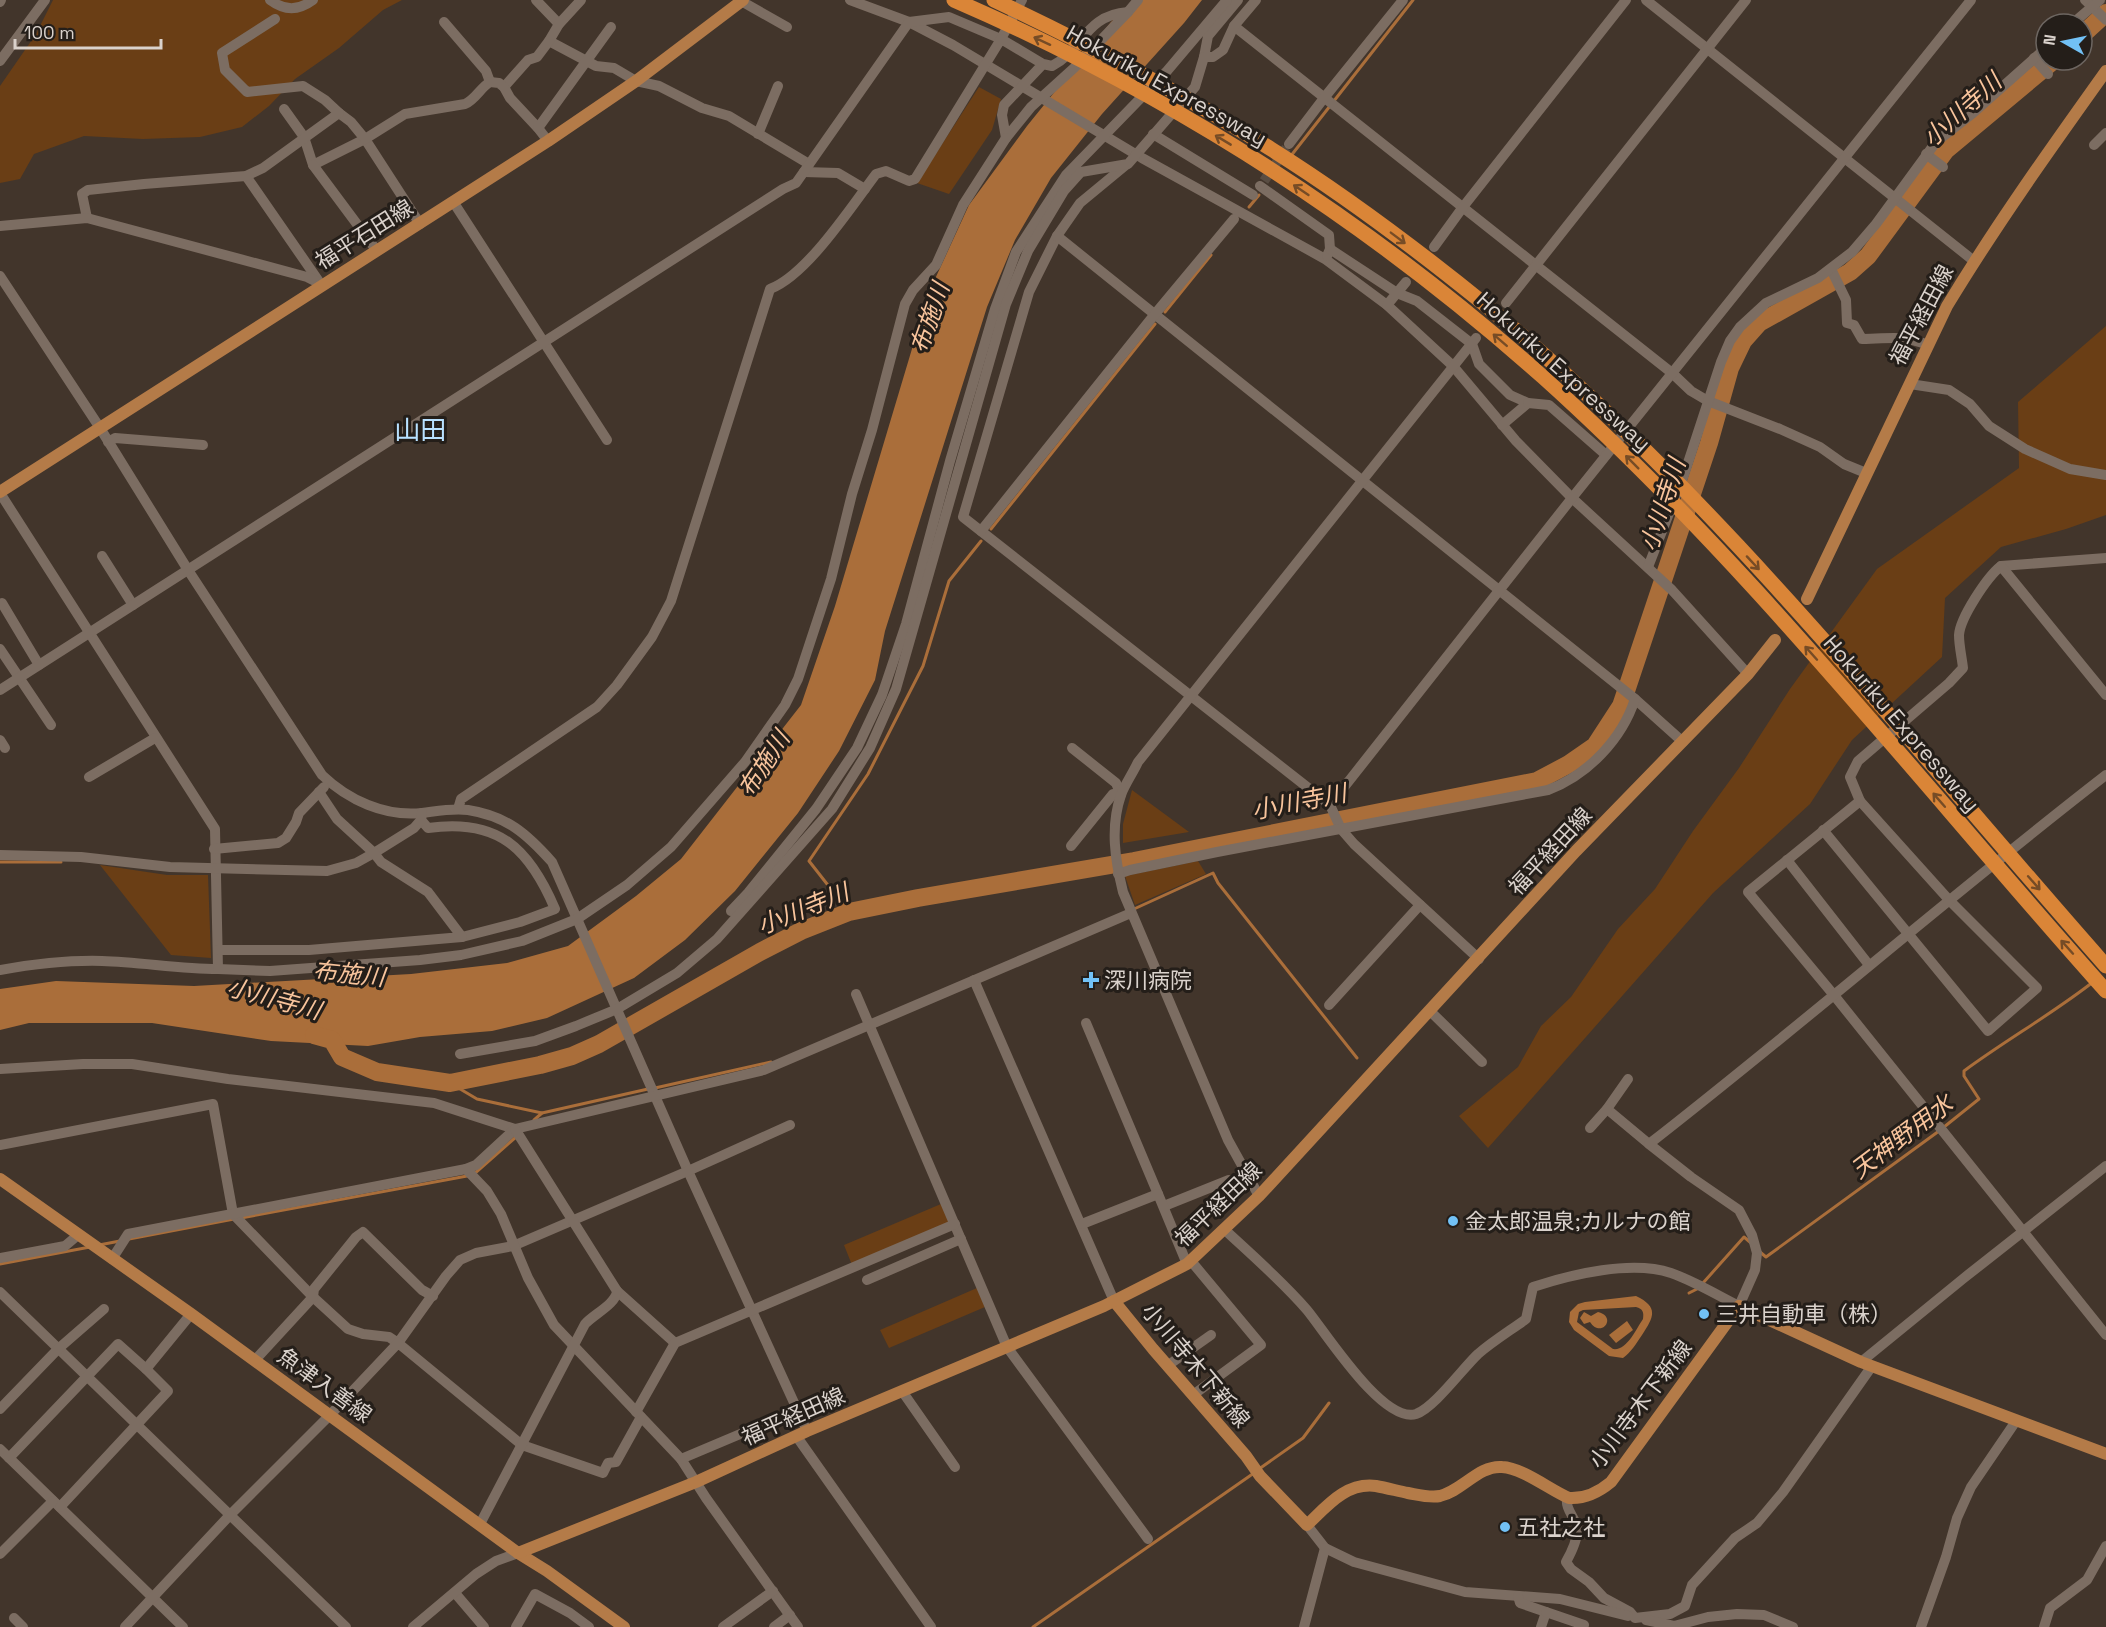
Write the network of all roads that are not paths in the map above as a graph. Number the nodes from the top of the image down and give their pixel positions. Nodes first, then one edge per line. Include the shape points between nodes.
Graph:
1 (45, 0) edge
2 (270, 0) edge
3 (313, 0) edge
4 (536, 0) edge
5 (581, 0) edge
6 (850, 0) edge
7 (954, 0) edge
8 (994, 0) edge
9 (1022, 0) edge
10 (1138, 0) edge
11 (1227, 0) edge
12 (1238, 0) edge
13 (1256, 0) edge
14 (1403, 0) edge
15 (1626, 0) edge
16 (1646, 0) edge
17 (1746, 0) edge
18 (1971, 0) edge
19 (742, 1) edge
20 (2093, 2) edge
21 (1128, 12) junction
22 (275, 19) dead end
23 (2106, 20) edge
24 (444, 22) dead end
25 (909, 22) junction
26 (559, 24) junction
27 (1234, 26) junction
28 (611, 27) dead end
29 (787, 27) dead end
30 (1001, 39) junction
31 (549, 41) junction
32 (1707, 49) junction
33 (1204, 57) junction
34 (2034, 58) edge
35 (0, 61) edge
36 (587, 61) junction
37 (1042, 64) junction
38 (2106, 71) edge
39 (636, 81) junction
40 (490, 82) junction
41 (778, 86) dead end
42 (504, 87) junction
43 (1324, 98) junction
44 (284, 109) dead end
45 (339, 113) junction
46 (538, 128) junction
47 (2106, 133) edge
48 (758, 134) junction
49 (1153, 134) junction
50 (304, 137) junction
51 (1006, 138) junction
52 (365, 139) junction
53 (548, 141) junction
54 (1289, 144) tunnel mouth
55 (2094, 145) dead end
56 (1926, 154) junction
57 (1844, 158) junction
58 (1128, 164) junction
59 (313, 165) junction
60 (1943, 167) dead end
61 (807, 168) junction
62 (246, 176) junction
63 (1259, 187) junction
64 (865, 189) junction
65 (1897, 200) junction
66 (454, 203) junction
67 (1246, 206) dead end
68 (1463, 207) junction
69 (87, 218) junction
70 (1234, 219) dead end
71 (420, 224) junction
72 (0, 226) edge
73 (1057, 236) junction
74 (1434, 247) dead end
75 (377, 251) junction
76 (1327, 254) junction
77 (1974, 261) junction
78 (1535, 265) junction
79 (1832, 269) junction
80 (0, 276) edge
81 (1406, 282) dead end
82 (323, 285) junction
83 (4, 291) edge
84 (1397, 293) junction
85 (1506, 303) dead end
86 (1387, 306) junction
87 (1155, 314) junction
88 (1474, 341) junction
89 (544, 342) junction
90 (1928, 345) junction
91 (1453, 366) junction
92 (1672, 373) junction
93 (1910, 384) junction
94 (1708, 401) junction
95 (1528, 403) junction
96 (1502, 425) junction
97 (100, 428) junction
98 (607, 440) dead end
99 (108, 442) junction
100 (203, 445) dead end
101 (1606, 456) junction
102 (1866, 473) junction
103 (2106, 475) edge
104 (1364, 480) junction
105 (0, 493) edge
106 (1572, 498) junction
107 (981, 531) junction
108 (102, 556) dead end
109 (2106, 558) edge
110 (2001, 566) junction
111 (1648, 567) junction
112 (188, 570) junction
113 (1499, 590) junction
114 (1807, 599) dead end
115 (2, 603) dead end
116 (133, 605) junction
117 (88, 633) junction
118 (1775, 640) dead end
119 (0, 649) edge
120 (39, 665) junction
121 (1748, 674) junction
122 (20, 678) junction
123 (0, 690) edge
124 (1190, 695) junction
125 (2106, 695) edge
126 (1635, 699) junction
127 (51, 725) dead end
128 (155, 738) junction
129 (1683, 742) junction
130 (1072, 748) dead end
131 (2106, 775) edge
132 (89, 777) dead end
133 (329, 782) junction
134 (319, 792) junction
135 (1121, 795) junction
136 (1860, 801) junction
137 (1331, 808) junction
138 (458, 809) junction
139 (421, 816) junction
140 (1341, 828) junction
141 (1823, 830) junction
142 (1071, 846) dead end
143 (214, 849) junction
144 (374, 853) junction
145 (0, 855) edge
146 (1786, 860) junction
147 (214, 868) junction
148 (1118, 874) junction
149 (1950, 901) junction
150 (1420, 905) junction
151 (731, 912) dead end
152 (1131, 913) junction
153 (579, 922) junction
154 (1907, 933) junction
155 (462, 937) junction
156 (218, 950) junction
157 (1479, 959) junction
158 (1869, 965) junction
159 (2106, 966) edge
160 (218, 969) junction
161 (0, 970) edge
162 (974, 980) junction
163 (2106, 991) edge
164 (856, 994) dead end
165 (1833, 994) junction
166 (615, 1005) junction
167 (1329, 1005) dead end
168 (1430, 1011) junction
169 (1086, 1023) dead end
170 (871, 1024) junction
171 (460, 1054) dead end
172 (1482, 1062) dead end
173 (0, 1070) edge
174 (1628, 1079) dead end
175 (655, 1095) junction
176 (1607, 1108) junction
177 (790, 1125) dead end
178 (1590, 1128) dead end
179 (515, 1129) junction
180 (1648, 1144) junction
181 (0, 1145) edge
182 (2106, 1166) edge
183 (466, 1169) junction
184 (688, 1171) junction
185 (0, 1179) edge
186 (1229, 1180) dead end
187 (1158, 1194) junction
188 (1259, 1196) junction
189 (1164, 1206) junction
190 (233, 1214) junction
191 (573, 1220) junction
192 (955, 1224) junction
193 (1082, 1224) junction
194 (1225, 1230) junction
195 (2023, 1232) junction
196 (78, 1235) junction
197 (961, 1239) junction
198 (513, 1246) junction
199 (0, 1258) edge
200 (112, 1259) junction
201 (1189, 1263) junction
202 (867, 1280) dead end
203 (618, 1291) junction
204 (0, 1292) edge
205 (433, 1296) junction
206 (314, 1297) junction
207 (1114, 1301) junction
208 (1739, 1306) junction
209 (104, 1309) dead end
210 (752, 1312) junction
211 (191, 1314) junction
212 (1211, 1335) dead end
213 (2106, 1335) edge
214 (398, 1343) junction
215 (675, 1343) junction
216 (574, 1345) junction
217 (1007, 1347) junction
218 (58, 1349) junction
219 (255, 1360) junction
220 (1867, 1364) junction
221 (1167, 1366) junction
222 (146, 1369) junction
223 (86, 1377) junction
224 (902, 1391) junction
225 (1193, 1395) junction
226 (0, 1409) edge
227 (638, 1414) junction
228 (330, 1415) junction
229 (2016, 1421) junction
230 (137, 1425) junction
231 (745, 1432) dead end
232 (802, 1434) junction
233 (522, 1445) junction
234 (3, 1453) edge
235 (2106, 1454) edge
236 (681, 1459) junction
237 (955, 1467) dead end
238 (696, 1482) junction
239 (1567, 1497) junction
240 (56, 1504) junction
241 (230, 1515) junction
242 (480, 1524) junction
243 (1306, 1525) junction
244 (1148, 1539) dead end
245 (2106, 1546) edge
246 (1325, 1548) junction
247 (518, 1553) junction
248 (0, 1554) edge
249 (774, 1591) junction
250 (455, 1593) junction
251 (1518, 1596) junction
252 (153, 1598) junction
253 (1546, 1612) junction
254 (790, 1615) junction
255 (14, 1618) dead end
256 (1635, 1618) junction
257 (1584, 1625) dead end
258 (23, 1627) edge
259 (125, 1627) edge
260 (183, 1627) edge
261 (346, 1627) edge
262 (413, 1627) edge
263 (484, 1627) edge
264 (516, 1627) edge
265 (589, 1627) edge
266 (624, 1627) edge
267 (723, 1627) edge
268 (774, 1627) edge
269 (798, 1627) edge
270 (931, 1627) edge
271 (1304, 1627) edge
272 (1540, 1627) edge
273 (1674, 1627) edge
274 (1793, 1627) edge
275 (1921, 1627) edge
276 (2044, 1627) edge

1 - 35 street
2 - 3 street via 281,8 293,9
4 - 26 street
5 - 26 street
6 - 25 street
163 -> 7 highway, Hokuriku Expressway via 1821,663 1703,534 1544,378 1475,318 1343,218 1260,162 1054,46
8 -> 159 highway, Hokuriku Expressway via 1070,36 1271,149 1352,203 1488,307 1635,441 1713,520
9 - 30 street
10 - 21 street
11 - 151 street via 1167,71 1066,175 1016,252 992,320 906,624 882,695 857,748 816,808
12 - 33 street via 1208,36
13 - 27 street
14 - 43 street
15 - 68 street
16 - 32 street
17 - 32 street
18 - 57 street
19 - 29 street
19 - 39 main road, 福平石田線
20 - 23 street
21 - 37 street via 1101,19 1059,63
21 - 51 street via 1030,107
22 - 45 street via 222,53 225,70 247,92 303,86
24 - 40 street via 486,71
25 - 30 street via 949,17
25 - 61 street
25 - 76 street via 1142,158
26 - 31 street
27 - 33 street via 1223,50 1213,57
27 - 43 street
28 - 36 street
30 - 37 street
30 - 64 street via 915,180 886,171 876,174
31 - 36 street
31 - 42 street
32 - 57 street
32 - 78 street
33 - 49 street via 1195,87
34 - 56 street
36 - 39 street via 614,68
36 - 46 street
37 - 51 street via 1004,105 1002,123
38 - 77 main road, 福平経田線
39 - 48 street via 659,86 702,108 729,116
39 - 53 main road, 福平石田線
40 - 42 street
40 - 52 street via 465,104 405,114
41 - 48 street
42 - 46 street
43 - 54 street
43 - 68 street
44 - 50 street
45 - 50 street
45 - 52 street
46 - 53 street
47 - 55 street
48 - 61 street
49 - 58 street
49 - 63 street
50 - 59 street
50 - 62 street
51 - 153 street via 963,206 936,265 905,304 831,579 801,670 785,705 745,762 671,847
52 - 59 street
52 - 71 street
53 - 66 main road, 福平石田線
56 - 60 street
56 - 65 street
57 - 65 street
57 - 92 street
58 - 73 street via 1080,203
58 - 166 street via 1082,172 1064,191 1028,251 1006,304 896,689 870,748 832,809 717,939 677,973
59 - 75 street
61 - 64 street via 838,173
61 - 89 street via 796,183
62 - 69 street via 88,190 82,194
62 - 82 street
63 - 67 street
63 - 76 street via 1329,235
64 - 138 street via 810,260 770,289 671,601 652,637 597,707 461,800
65 - 77 street
65 - 79 street via 1864,240
66 - 71 main road, 福平石田線
66 - 89 street
68 - 74 street
68 - 78 street
69 - 72 street
69 - 82 street via 307,277
70 - 87 street
71 - 75 main road, 福平石田線
73 - 87 street
73 - 107 street via 1029,292 963,517
75 - 82 main road, 福平石田線
76 - 84 street
76 - 86 street
77 - 90 main road, 福平経田線
78 - 85 street
78 - 92 street
79 - 90 street via 1846,300 1847,323 1854,325 1862,339 1893,336
79 - 94 street via 1766,303 1740,327 1730,341
80 - 83 street
81 - 84 street
82 - 97 main road, 福平石田線
83 - 97 street
84 - 86 street
84 - 88 street via 1418,301
86 - 91 street
87 - 104 street
87 - 107 street
88 - 91 street
88 - 95 street via 1479,364 1510,395
89 - 98 street
89 - 112 street
90 - 93 main road, 福平経田線
91 - 96 street
91 - 104 street
92 - 94 street via 1690,391
92 - 101 street
93 - 102 main road, 福平経田線
93 - 103 street via 1949,390 1970,404 1989,426 2025,449 2070,469
94 - 102 street via 1820,447
94 - 111 street
95 - 96 street
95 - 101 street via 1549,405
96 - 106 street
97 - 99 street
97 - 105 main road, 福平石田線
99 - 100 street via 115,438
99 - 112 street
101 - 106 street
102 - 114 main road, 福平経田線
104 - 113 street
104 - 124 street
105 - 117 street
106 - 111 street
106 - 113 street
107 - 124 street
108 - 116 street
109 - 110 street
110 - 125 street
110 - 136 street via 1978,592 1959,633 1963,668 1858,761 1850,777
111 - 121 street
112 - 116 street
112 - 133 street
113 - 126 street
113 - 137 street
115 - 120 street
116 - 117 street
117 - 120 street
117 - 128 street
118 - 121 main road, 福平経田線
119 - 122 street
120 - 122 street
121 - 129 main road, 福平経田線
122 - 123 street
122 - 127 street
124 - 135 street via 1138,762
124 - 137 street
126 - 129 street
126 - 140 street via 1629,717 1608,747 1564,784
128 - 132 street
128 - 143 street via 214,829
129 - 157 main road, 福平経田線 via 1576,851
130 - 135 street via 1116,783
131 - 149 street
133 - 134 street
133 - 139 street via 374,808
134 - 143 street via 298,813 286,838 278,843
134 - 144 street via 346,828
135 - 142 street via 1113,794
135 - 148 street via 1115,825
136 - 141 street
136 - 149 street
137 - 140 street
138 - 139 street
138 - 153 street via 494,817 531,838 552,862
139 - 144 street via 414,828
139 - 155 street via 428,828 451,824 487,830 508,842 525,854 544,882 555,909
140 - 148 street
140 - 150 street
141 - 146 street
141 - 154 street
143 - 147 street
144 - 147 street via 356,864 327,871
144 - 155 street via 381,862 428,891
145 - 147 street via 81,856
146 - 158 street
146 - 165 street via 1748,892
147 - 156 street
148 - 152 street
149 - 154 street
149 - 154 street via 2037,988 1988,1031
150 - 157 street
150 - 167 street
152 - 162 street
152 - 188 street via 1228,1140
153 - 160 street via 461,955 270,971
153 - 166 street
154 - 158 street
155 - 156 street via 309,951
156 - 160 street
157 - 168 main road, 福平経田線
158 - 165 street
160 - 161 street via 101,961 42,963
162 - 170 street
162 - 193 street
164 - 170 street
165 - 180 street
165 - 195 street
166 - 171 street via 535,1041
166 - 175 street
168 - 172 street
168 - 188 main road, 福平経田線
169 - 187 street
170 - 175 street via 764,1070
170 - 192 street
173 - 179 street via 132,1064 434,1103
174 - 176 street
175 - 179 street
175 - 184 street
176 - 178 street
176 - 180 street
177 - 184 street
179 - 183 street via 476,1166
179 - 191 street
180 - 208 street via 1739,1210 1757,1253 1755,1270
181 - 190 street via 213,1104
182 - 195 street
183 - 190 street
183 - 198 street via 487,1191
184 - 191 street
184 - 210 street
185 - 196 main road, 魚津入善線
186 - 189 street
187 - 189 street
187 - 193 street
188 - 194 main road, 福平経田線
189 - 201 street
190 - 200 street via 128,1234
190 - 206 street
191 - 198 street
191 - 203 street
192 - 197 street
192 - 210 street
193 - 207 street
194 - 201 main road, 福平経田線
194 - 208 street via 1307,1310 1351,1370 1392,1409 1406,1415 1417,1414 1479,1354 1526,1319 1533,1287 1551,1280 1645,1267 1671,1273
195 - 213 street
195 - 220 street
196 - 199 street via 65,1246
196 - 200 main road, 魚津入善線
197 - 202 street
197 - 217 street
198 - 205 street via 460,1260
198 - 216 street via 554,1325
200 - 211 main road, 魚津入善線
201 - 207 main road, 福平経田線
201 - 225 street via 1261,1345
203 - 215 street
203 - 216 street via 615,1301 585,1324
204 - 218 street
205 - 206 street via 363,1232 314,1289
205 - 214 street
206 - 214 street via 348,1329
206 - 219 street
207 - 217 main road, 福平経田線
207 - 221 main road, 小川寺木下新線
208 - 220 main road
208 - 239 main road, 小川寺木下新線 via 1611,1482 1578,1499
209 - 218 street
210 - 215 street
210 - 232 street
211 - 219 main road, 魚津入善線
211 - 222 street
212 - 221 street
214 - 228 street
214 - 233 street
215 - 227 street
216 - 227 street
216 - 233 street
217 - 224 main road, 福平経田線
217 - 244 street
218 - 223 street
218 - 226 street
219 - 228 main road, 魚津入善線
220 - 229 main road
220 - 256 street via 1783,1492 1757,1523 1735,1538 1692,1585 1685,1606 1670,1614
221 - 225 main road, 小川寺木下新線
222 - 223 street via 118,1344
222 - 230 street via 168,1391
223 - 230 street
223 - 234 street
224 - 232 main road, 福平経田線
224 - 237 street
225 - 243 main road, 小川寺木下新線
227 - 233 street via 616,1462 608,1463 603,1473
227 - 236 street
228 - 241 street
228 - 242 main road, 魚津入善線
229 - 235 main road
229 - 275 street via 1961,1508
230 - 240 street
230 - 241 street
231 - 236 street
232 - 238 main road, 福平経田線
232 - 270 street
233 - 242 street
234 - 240 street
236 - 238 street
238 - 247 main road, 福平経田線
238 - 249 street
239 - 243 main road via 1516,1470 1491,1468 1439,1496 1375,1486 1346,1491
239 - 256 street via 1568,1511 1577,1529 1566,1562 1604,1598
240 - 248 street
240 - 252 street
241 - 252 street
241 - 261 street
242 - 247 main road, 魚津入善線
243 - 246 street
245 - 276 street via 2087,1580 2050,1608
246 - 251 street via 1354,1562 1465,1592
246 - 271 street
247 - 250 street via 496,1561
247 - 266 main road, 魚津入善線
249 - 254 street
249 - 267 street
250 - 262 street
250 - 263 street
251 - 253 street via 1520,1603
251 - 256 street via 1560,1599
252 - 259 street
252 - 260 street
253 - 257 street
253 - 272 street
254 - 268 street
254 - 269 street
255 - 258 street
256 - 273 street
264 - 265 street via 535,1594
273 - 274 street via 1737,1614 1764,1615

